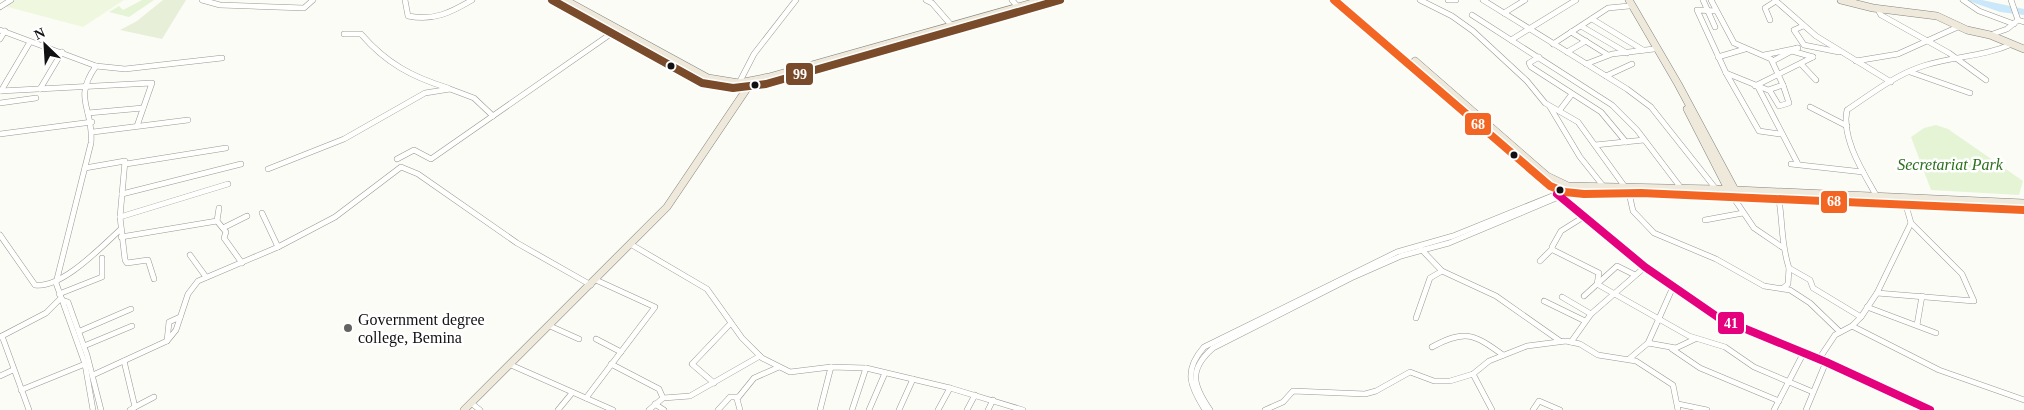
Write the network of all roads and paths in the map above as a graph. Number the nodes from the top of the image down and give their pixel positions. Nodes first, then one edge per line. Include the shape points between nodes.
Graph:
1 (10, 0) edge
2 (202, 0) edge
3 (313, 0) edge
4 (405, 0) edge
5 (472, 0) edge
6 (552, 0) edge
7 (565, 0) edge
8 (796, 0) edge
9 (926, 0) edge
10 (1012, 0) edge
11 (1043, 0) edge
12 (1060, 0) edge
13 (1334, 0) edge
14 (1340, 0) edge
15 (1420, 0) edge
16 (1448, 0) edge
17 (1456, 0) edge
18 (1483, 0) edge
19 (1525, 0) edge
20 (1576, 0) edge
21 (1703, 0) edge
22 (1711, 0) edge
23 (1775, 0) edge
24 (1841, 0) edge
25 (1854, 0) edge
26 (1963, 0) edge
27 (1628, 2) edge
28 (2013, 2) edge
29 (0, 7) edge
30 (1018, 7) junction
31 (1879, 8) junction
32 (1708, 10) junction
33 (1716, 11) junction
34 (1504, 12) junction
35 (1472, 15) dead end
36 (1592, 19) junction
37 (2018, 19) junction
38 (1770, 20) dead end
39 (2024, 22) edge
40 (2014, 24) junction
41 (952, 26) junction
42 (1581, 26) junction
43 (1803, 26) junction
44 (1960, 26) junction
45 (1716, 27) dead end
46 (1530, 29) junction
47 (2, 30) edge
48 (621, 30) junction
49 (1571, 32) junction
50 (612, 33) junction
51 (344, 34) dead end
52 (1990, 35) junction
53 (0, 38) edge
54 (1511, 40) junction
55 (1929, 40) junction
56 (1586, 41) junction
57 (30, 42) junction
58 (1553, 44) junction
59 (2012, 44) junction
60 (1804, 45) junction
61 (1798, 48) junction
62 (1654, 49) junction
63 (1746, 49) junction
64 (2024, 49) edge
65 (1644, 50) junction
66 (1792, 51) junction
67 (62, 52) junction
68 (1568, 52) junction
69 (1839, 52) junction
70 (1627, 53) junction
71 (1608, 55) junction
72 (1763, 55) junction
73 (1539, 57) junction
74 (1718, 57) junction
75 (222, 58) dead end
76 (848, 58) junction
77 (1957, 58) junction
78 (1773, 61) junction
79 (1855, 61) junction
80 (1586, 64) junction
81 (1632, 64) dead end
82 (1801, 64) junction
83 (96, 66) junction
84 (1910, 72) junction
85 (1726, 73) junction
86 (1779, 75) junction
87 (1606, 76) junction
88 (769, 78) junction
89 (1816, 80) dead end
90 (1986, 80) dead end
91 (1892, 82) junction
92 (739, 83) junction
93 (1783, 85) junction
94 (84, 86) junction
95 (1756, 86) junction
96 (747, 88) junction
97 (450, 89) junction
98 (40, 90) junction
99 (1770, 91) junction
100 (0, 92) edge
101 (1970, 92) dead end
102 (1572, 94) junction
103 (36, 98) dead end
104 (0, 103) edge
105 (1549, 106) junction
106 (1810, 107) dead end
107 (143, 108) junction
108 (1559, 111) junction
109 (88, 113) junction
110 (493, 116) junction
111 (188, 120) dead end
112 (92, 122) junction
113 (137, 126) junction
114 (1847, 126) junction
115 (93, 132) junction
116 (0, 134) edge
117 (1780, 134) junction
118 (1644, 140) junction
119 (1626, 142) junction
120 (1595, 145) junction
121 (226, 148) dead end
122 (397, 159) dead end
123 (126, 164) junction
124 (241, 164) dead end
125 (1791, 164) dead end
126 (1798, 164) junction
127 (85, 168) junction
128 (268, 169) dead end
129 (1863, 172) junction
130 (228, 184) dead end
131 (1604, 187) junction
132 (1681, 188) junction
133 (1716, 189) junction
134 (1562, 190) junction
135 (1627, 191) junction
136 (122, 194) junction
137 (1734, 194) junction
138 (1876, 196) junction
139 (1902, 197) junction
140 (1779, 200) junction
141 (2024, 203) edge
142 (1907, 205) junction
143 (219, 208) dead end
144 (2024, 210) edge
145 (262, 213) dead end
146 (1744, 213) junction
147 (247, 216) dead end
148 (1585, 216) junction
149 (120, 217) junction
150 (217, 220) junction
151 (1705, 220) dead end
152 (1911, 223) junction
153 (223, 228) junction
154 (121, 229) junction
155 (0, 236) edge
156 (121, 237) junction
157 (632, 245) junction
158 (278, 247) junction
159 (1782, 247) junction
160 (1421, 249) junction
161 (1552, 249) junction
162 (190, 255) dead end
163 (102, 258) dead end
164 (1540, 261) dead end
165 (242, 263) junction
166 (1645, 267) junction
167 (1789, 268) junction
168 (1442, 271) junction
169 (1635, 275) junction
170 (206, 277) junction
171 (154, 279) dead end
172 (593, 282) junction
173 (56, 283) junction
174 (1597, 284) junction
175 (1673, 288) junction
176 (1784, 288) junction
177 (1877, 292) junction
178 (1614, 294) junction
179 (1584, 296) dead end
180 (1922, 296) junction
181 (61, 297) junction
182 (1562, 297) dead end
183 (1544, 301) dead end
184 (1867, 307) junction
185 (131, 309) dead end
186 (1281, 310) junction
187 (1591, 314) junction
188 (180, 317) junction
189 (1861, 317) junction
190 (1416, 318) dead end
191 (1658, 319) junction
192 (1586, 321) junction
193 (730, 324) junction
194 (1917, 325) junction
195 (132, 326) dead end
196 (550, 326) junction
197 (1852, 326) junction
198 (80, 331) junction
199 (1839, 332) junction
200 (1936, 333) dead end
201 (1, 337) edge
202 (578, 339) dead end
203 (1695, 339) junction
204 (167, 340) junction
205 (596, 340) dead end
206 (1561, 341) junction
207 (1572, 342) junction
208 (1648, 344) junction
209 (84, 346) junction
210 (1432, 347) dead end
211 (1206, 349) junction
212 (1672, 349) junction
213 (621, 352) junction
214 (1804, 352) junction
215 (1503, 355) junction
216 (760, 356) junction
217 (1628, 359) junction
218 (1819, 359) junction
219 (124, 360) junction
220 (1826, 362) junction
221 (85, 364) junction
222 (611, 364) junction
223 (511, 365) junction
224 (779, 367) junction
225 (831, 367) junction
226 (866, 368) junction
227 (13, 370) junction
228 (885, 373) junction
229 (1473, 374) junction
230 (93, 375) junction
231 (0, 376) edge
232 (914, 379) junction
233 (1790, 381) junction
234 (714, 383) junction
235 (950, 388) junction
236 (21, 390) junction
237 (1813, 392) junction
238 (572, 393) junction
239 (975, 395) junction
240 (154, 397) dead end
241 (738, 397) junction
242 (586, 398) junction
243 (663, 398) junction
244 (993, 400) junction
245 (2024, 400) edge
246 (1779, 401) junction
247 (471, 403) junction
248 (655, 404) junction
249 (1678, 407) edge
250 (130, 409) edge
251 (29, 410) edge
252 (93, 410) edge
253 (101, 410) edge
254 (464, 410) edge
255 (480, 410) edge
256 (558, 410) edge
257 (611, 410) edge
258 (649, 410) edge
259 (664, 410) edge
260 (718, 410) edge
261 (740, 410) edge
262 (820, 410) edge
263 (852, 410) edge
264 (869, 410) edge
265 (899, 410) edge
266 (938, 410) edge
267 (967, 410) edge
268 (988, 410) edge
269 (1023, 410) edge
270 (1205, 410) edge
271 (1210, 410) edge
272 (1265, 410) edge
273 (1492, 410) edge
274 (1533, 410) edge
275 (1560, 410) edge
276 (1707, 410) edge
277 (1774, 410) edge
278 (1806, 410) edge
279 (1930, 410) edge

1 - 29 street
2 - 3 street via 220,5 304,8
4 - 5 street via 408,16 426,20 440,18
6 - 50 main road
7 - 48 main road
8 - 92 street via 754,54
9 - 41 street
10 - 30 street
11 - 30 main road
12 - 76 main road
13 - 134 main road via 1541,179
14 - 134 main road
15 - 105 street via 1473,31
16 - 17 street
18 - 34 street
19 - 34 street
20 - 46 street
21 - 32 street
22 - 33 street
23 - 38 street via 1765,8
23 - 43 street
24 - 31 main road
25 - 31 main road
26 - 40 street via 1979,11
27 - 36 street
27 - 62 main road
27 - 137 main road via 1678,84
28 - 37 street
30 - 41 main road
31 - 44 main road via 1927,14
31 - 55 street via 1881,15
32 - 33 street
32 - 45 street
32 - 74 street via 1697,11
33 - 63 street via 1734,43
34 - 46 street
35 - 54 street
36 - 42 street
36 - 65 street
37 - 39 street
37 - 40 street
40 - 52 street
41 - 76 main road
42 - 49 street
42 - 70 street
43 - 60 street via 1794,30
43 - 69 street
44 - 52 main road
44 - 55 street
46 - 54 street
46 - 58 street
47 - 53 street
47 - 57 street
48 - 50 main road
48 - 92 main road via 708,78
49 - 56 street
49 - 58 street
50 - 96 main road via 702,83
50 - 110 street
51 - 97 street via 361,34 372,47 405,72
52 - 59 main road
54 - 73 street
55 - 77 street
55 - 79 street via 1898,54
56 - 68 street
56 - 71 street
57 - 67 street
57 - 100 street
58 - 68 street
59 - 64 main road
59 - 77 street via 1988,55
60 - 61 street
60 - 69 street
61 - 66 street
61 - 72 street
62 - 65 street
62 - 137 main road
63 - 72 street
63 - 74 street
65 - 70 street
66 - 78 street
66 - 82 street via 1813,57
67 - 83 street
67 - 98 street
68 - 80 street
69 - 79 street
70 - 71 street
71 - 80 street
72 - 78 street
73 - 102 street via 1529,63 1530,66
73 - 118 street via 1612,104
74 - 85 street
75 - 83 street via 124,69
76 - 88 main road
76 - 96 main road
77 - 84 street
77 - 90 street
78 - 86 street
79 - 91 street
80 - 87 street
81 - 87 street
82 - 86 street
82 - 89 street
83 - 94 street
84 - 91 street
84 - 101 street
85 - 95 street
85 - 117 street via 1759,131
86 - 93 street
86 - 95 street
87 - 133 street via 1640,98 1659,116
88 - 92 main road
88 - 96 main road
91 - 114 street via 1847,110 1844,116
93 - 99 street
93 - 99 street via 1790,103 1779,106
94 - 98 street
94 - 107 street via 152,83
94 - 109 street
95 - 99 street
95 - 117 street
96 - 157 main road via 667,207
97 - 110 street via 474,98
97 - 128 street via 425,93 344,139
98 - 100 street
102 - 108 street
102 - 119 street via 1606,116
103 - 104 street
105 - 108 street
105 - 131 street via 1580,157
106 - 114 street
107 - 109 street
107 - 113 street
108 - 120 street via 1578,122
109 - 112 street
110 - 122 street via 431,159 414,150
111 - 113 street
112 - 115 street
112 - 116 street
113 - 115 street
114 - 129 street
115 - 127 street
117 - 126 street
118 - 119 street
118 - 132 street
119 - 120 street
120 - 135 street
121 - 123 street
123 - 127 street via 125,161
123 - 136 street
124 - 136 street
125 - 126 street
126 - 129 street
127 - 173 street
129 - 138 street
130 - 149 street
131 - 134 main road
131 - 135 main road
132 - 133 main road
132 - 135 main road
133 - 137 main road
134 - 135 main road via 1584,194
134 - 148 street
134 - 160 street via 1449,243
134 - 186 street via 1453,236 1397,252
135 - 137 main road
135 - 176 street via 1633,211 1654,233 1716,259 1764,286
136 - 149 street
137 - 138 main road
137 - 140 main road
137 - 146 street
138 - 139 main road
139 - 141 main road
139 - 142 street
140 - 142 main road
140 - 159 street
142 - 144 main road
142 - 152 street
143 - 150 street
145 - 158 street
146 - 151 street
146 - 159 street via 1759,232
147 - 153 street
148 - 161 street via 1562,230
148 - 166 street
149 - 154 street
150 - 153 street
150 - 156 street
152 - 177 street
152 - 180 street via 1956,266 1974,299 1972,303
153 - 165 street via 225,240
154 - 156 street
154 - 173 street
155 - 173 street via 35,285 43,288
156 - 171 street via 125,262 148,260
157 - 172 main road
157 - 193 street via 707,288
158 - 165 street
158 - 172 street via 336,217 394,171 405,167 524,248
159 - 167 street
160 - 168 street
160 - 186 street
161 - 164 street
161 - 174 street via 1599,273
162 - 170 street
163 - 181 street via 102,278
165 - 170 street
166 - 169 street
166 - 175 street
167 - 176 street via 1788,284
167 - 189 street via 1810,280 1813,288
168 - 190 street via 1430,278
168 - 206 street via 1496,296
169 - 174 street via 1617,266
169 - 178 street
170 - 188 street via 192,287
172 - 196 main road
172 - 213 street via 655,306
173 - 181 street
174 - 178 street
174 - 179 street
175 - 191 street
175 - 214 street via 1719,318
176 - 199 street via 1805,299
177 - 180 street
177 - 184 street
178 - 187 street
178 - 191 street
180 - 194 street
181 - 198 street via 68,302
181 - 201 street via 46,313
181 - 221 street
182 - 187 street
183 - 192 street
184 - 189 street
184 - 194 street via 1892,320
185 - 198 street
186 - 211 street
187 - 192 street
188 - 204 street via 176,330
188 - 204 street via 168,323
189 - 197 street
191 - 203 street
191 - 208 street
192 - 207 street
193 - 216 street
193 - 234 street via 692,364
194 - 200 street
195 - 209 street
196 - 202 street
196 - 223 main road
197 - 199 street
197 - 245 street via 1939,370
198 - 209 street
199 - 218 street
201 - 227 street
203 - 212 street
203 - 233 street via 1725,346 1754,366
204 - 219 street
205 - 213 street
206 - 207 street
206 - 215 street via 1527,346
207 - 217 street via 1598,355
208 - 212 street
208 - 217 street
209 - 230 street
210 - 215 street via 1451,336 1463,334 1477,337
211 - 270 street via 1192,360 1189,369 1193,389
211 - 271 street via 1194,371 1195,382
212 - 246 street via 1700,368
213 - 222 street
214 - 218 street
214 - 233 street
215 - 229 street
216 - 224 street
216 - 234 street
217 - 249 street via 1643,364 1668,381 1675,389
218 - 220 street
219 - 230 street
219 - 250 street
220 - 237 street
220 - 279 street
221 - 236 street
221 - 252 street
222 - 242 street
222 - 243 street via 659,389
223 - 238 street
223 - 247 main road
224 - 225 street via 790,372
224 - 241 street via 754,378
225 - 226 street
225 - 262 street
226 - 228 street
226 - 263 street
227 - 231 street
227 - 236 street
228 - 232 street
228 - 264 street
229 - 272 street via 1444,382 1410,372 1365,394 1293,391 1283,402
229 - 273 street
230 - 253 street
232 - 235 street
232 - 265 street
233 - 237 street
233 - 246 street
234 - 243 street via 690,396
235 - 239 street
235 - 266 street
236 - 251 street
237 - 278 street
238 - 242 street
238 - 256 street
239 - 244 street
239 - 267 street
240 - 250 street
241 - 260 street via 730,397
241 - 261 street
242 - 257 street
243 - 248 street
244 - 268 street
244 - 269 street
246 - 277 street
247 - 254 main road
247 - 255 street
248 - 258 street
248 - 259 street
249 - 276 street
274 - 275 street via 1539,401

